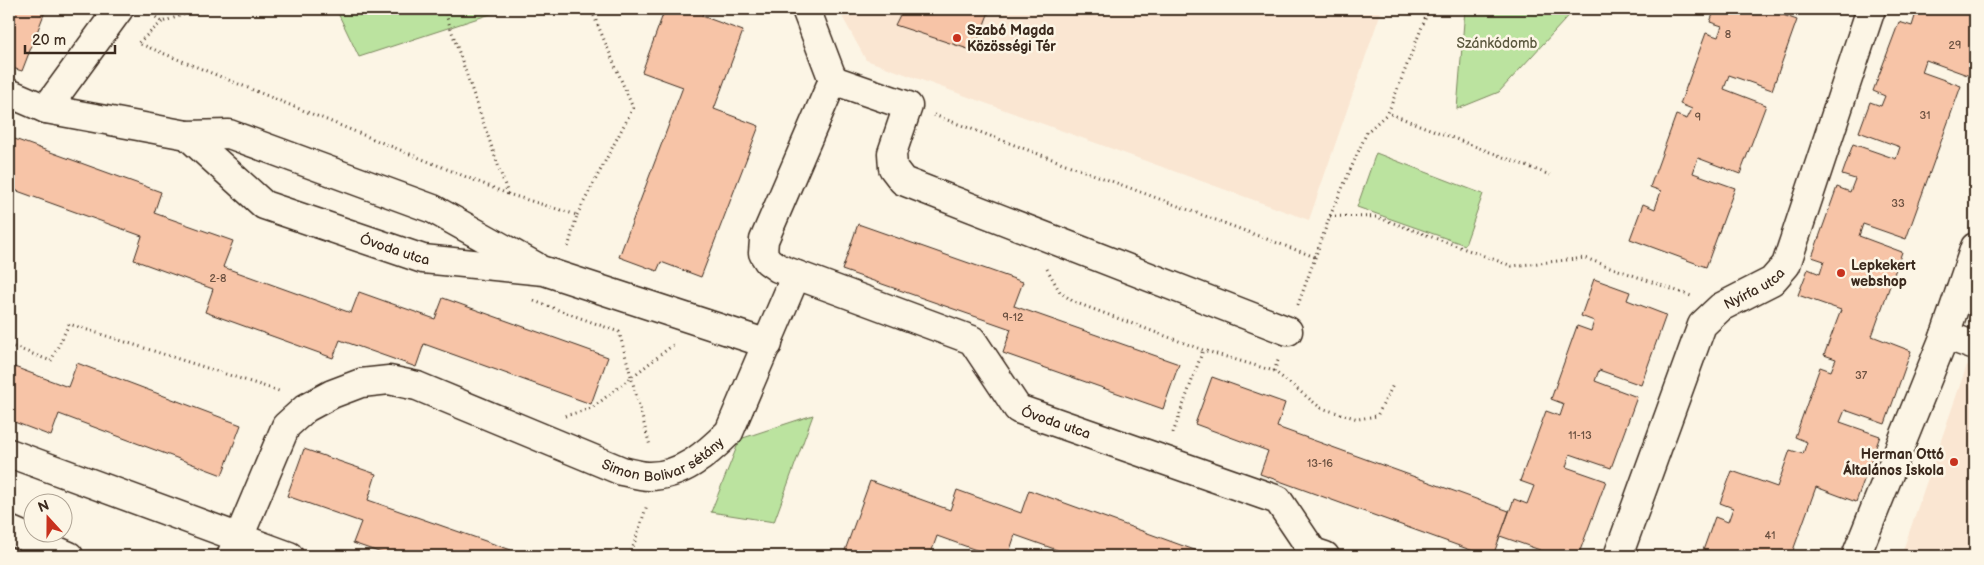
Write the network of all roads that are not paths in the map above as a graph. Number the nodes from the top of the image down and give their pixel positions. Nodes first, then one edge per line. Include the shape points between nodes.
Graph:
1 (119, 9) edge
2 (806, 9) edge
3 (1871, 9) edge
4 (833, 80) junction
5 (9, 93) edge
6 (46, 108) junction
7 (187, 135) junction
8 (1975, 247) edge
9 (552, 274) junction
10 (796, 275) junction
11 (1288, 331) road end
12 (1945, 335) junction
13 (768, 344) junction
14 (1975, 346) edge
15 (9, 453) edge
16 (9, 530) edge
17 (235, 547) edge
18 (1317, 555) edge
19 (69, 556) edge
20 (289, 556) edge
21 (1618, 556) edge
22 (1856, 556) edge

1 - 6 street
2 - 4 street
3 - 21 street, Nyírfa utca via 1786,265 1772,281 1721,307 1702,325
4 - 10 street via 764,240 763,253 768,261
4 - 11 street via 908,106 892,153 892,168 904,181
5 - 6 street
6 - 7 street
7 - 9 street via 229,134 433,209
7 - 9 street, Óvoda utca via 264,205 423,259
8 - 12 street
9 - 13 street, Óvoda utca
10 - 13 street, Simon Bolivar sétány
10 - 18 street, Óvoda utca via 972,340 1018,409 1278,500
12 - 14 street
12 - 22 street
13 - 17 street, Simon Bolivar sétány via 729,432 709,452 679,471 649,476 622,471 417,386 388,380 361,383 306,408 286,426
15 - 17 street
16 - 19 street
17 - 20 street

